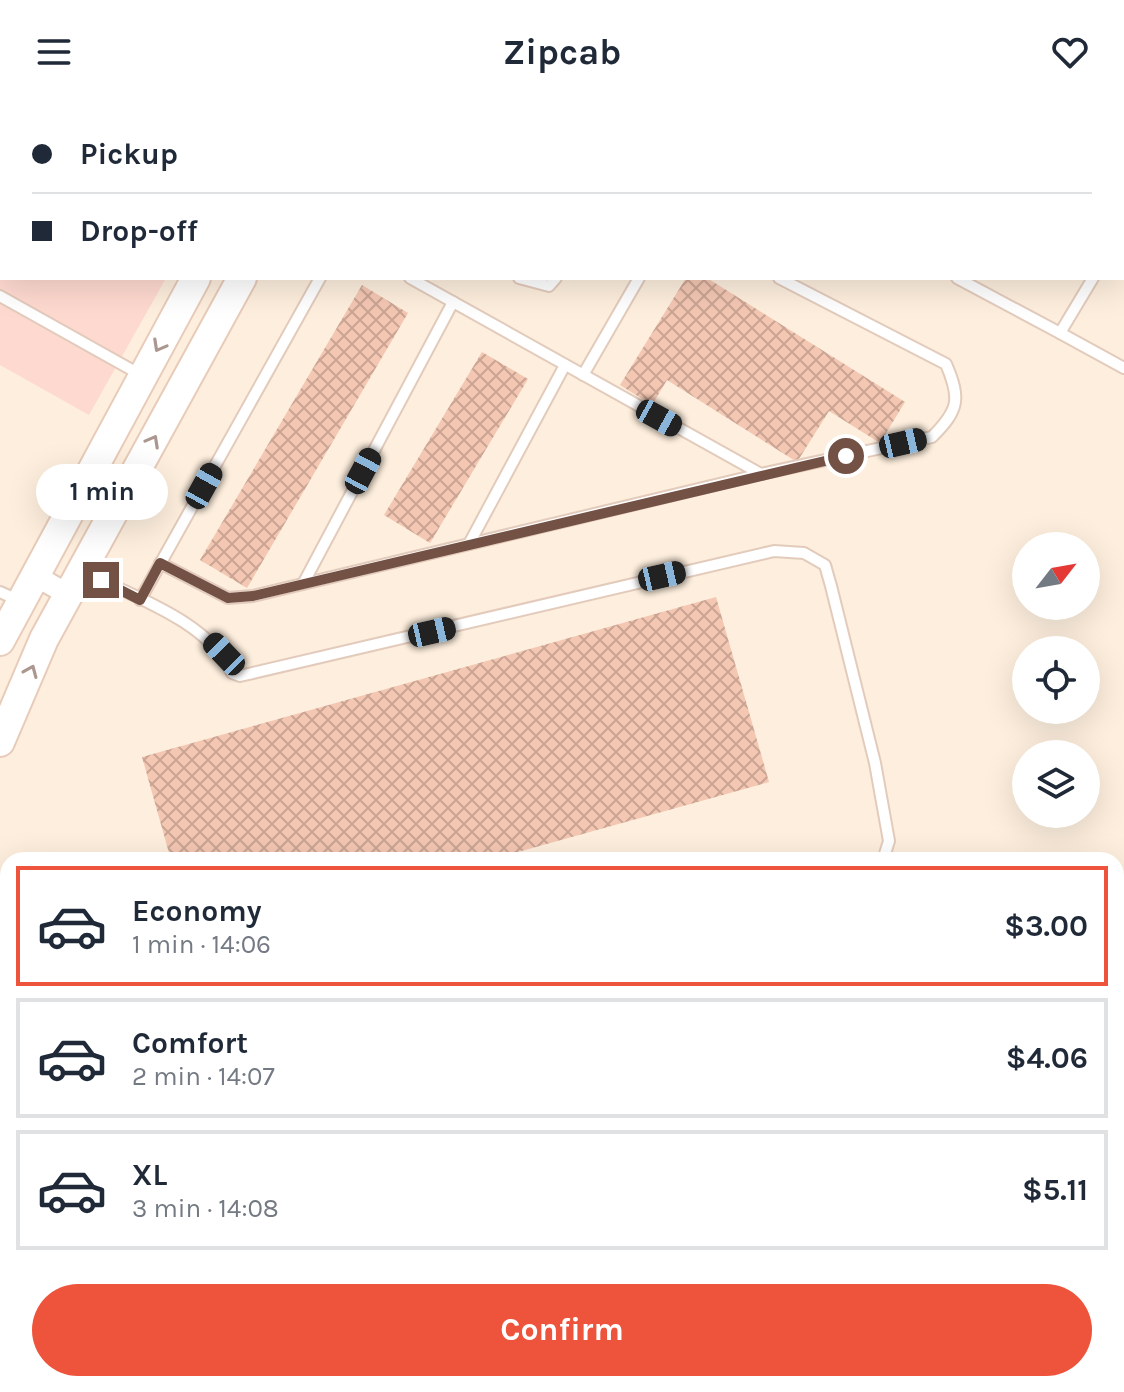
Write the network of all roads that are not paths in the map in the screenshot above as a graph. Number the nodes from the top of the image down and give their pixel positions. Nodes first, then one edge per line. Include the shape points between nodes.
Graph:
1 (195, 280) edge
2 (241, 280) edge
3 (319, 280) edge
4 (414, 280) edge
5 (526, 280) edge
6 (554, 280) edge
7 (638, 280) edge
8 (783, 280) edge
9 (961, 280) edge
10 (1092, 280) edge
11 (0, 296) edge
12 (453, 302) junction
13 (1060, 333) junction
14 (565, 365) junction
15 (1124, 368) edge
16 (583, 375) junction
17 (142, 376) junction
18 (761, 474) junction
19 (469, 544) junction
20 (160, 563) junction
21 (34, 575) junction
22 (75, 583) junction
23 (303, 584) junction
24 (10, 596) edge
25 (140, 600) junction
26 (0, 641) edge
27 (0, 742) edge
28 (886, 852) edge

1 -> 17 street
22 -> 2 street
3 - 20 lane
4 - 12 lane
5 - 6 lane via 549,286
7 - 16 lane
8 - 18 lane via 946,364 958,391 951,418 932,437
9 - 13 lane
10 - 13 lane
11 - 17 lane
12 - 14 lane
12 - 23 lane
13 - 15 lane
14 - 16 lane
14 - 19 lane
16 - 18 lane
17 - 21 street
18 - 19 lane
19 - 23 lane
20 - 23 lane via 228,598
20 - 25 lane
21 - 22 street
21 - 24 street
22 - 25 lane
27 -> 22 street via 44,639
24 - 26 street
25 - 28 lane via 206,635 224,654 232,673 240,676 774,551 804,553 825,565 828,575 875,763 889,841

